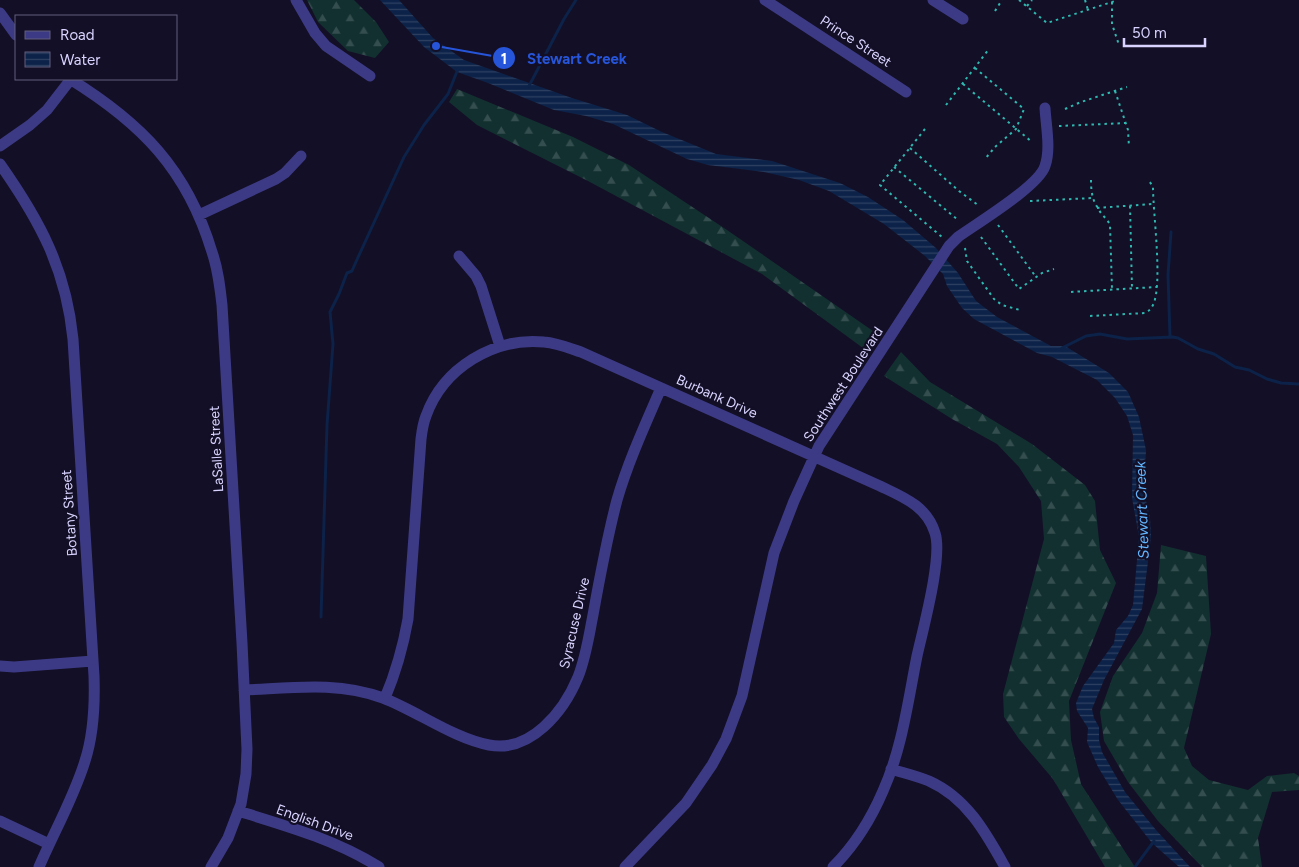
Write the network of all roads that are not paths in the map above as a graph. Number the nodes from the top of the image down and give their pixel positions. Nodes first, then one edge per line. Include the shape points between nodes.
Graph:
1 (296, 0) edge
2 (765, 0) edge
3 (933, 0) edge
4 (0, 13) edge
5 (963, 19) dead end
6 (15, 34) edge
7 (370, 76) dead end
8 (69, 80) edge
9 (72, 80) edge
10 (906, 92) dead end
11 (1045, 108) dead end
12 (0, 146) edge
13 (301, 156) dead end
14 (0, 164) edge
15 (199, 214) junction
16 (459, 256) dead end
17 (500, 346) junction
18 (662, 388) junction
19 (815, 455) junction
20 (93, 661) junction
21 (0, 666) edge
22 (244, 690) junction
23 (385, 698) junction
24 (892, 769) junction
25 (238, 812) junction
26 (0, 821) edge
27 (49, 844) junction
28 (39, 867) edge
29 (211, 867) edge
30 (379, 867) edge
31 (625, 867) edge
32 (833, 867) edge
33 (1005, 867) edge

1 - 7 street via 326,46
2 - 10 street, Prince Street
3 - 5 street
4 - 6 street
8 - 12 street via 46,110
9 - 15 street, LaSalle Street via 117,110 145,135 174,171
11 - 19 street, Southwest Boulevard via 1047,156 1043,171 1025,189 947,243 933,271
13 - 15 street via 276,179
14 - 20 street, Botany Street via 42,229 66,295 73,339
15 - 22 street, LaSalle Street via 213,252 222,305
16 - 17 street via 481,286
17 - 18 street, Burbank Drive via 526,341 563,345
17 - 23 street, Burbank Drive via 481,354 455,372 443,385 426,417 419,450 408,619 403,647
18 - 19 street, Burbank Drive
18 - 23 street, Syracuse Drive via 617,500 585,654 578,675 552,719 530,738 494,746 471,740
19 - 24 street, Burbank Drive via 908,500 924,512 936,534 937,553 930,599
19 - 31 street, Southwest Boulevard via 774,553 742,696 726,739 704,779 686,803
20 - 21 street
20 - 27 street, Botany Street via 94,718 86,760
22 - 23 street, Syracuse Drive via 336,687
22 - 25 street, LaSalle Street via 246,774
24 - 32 street, Burbank Drive via 870,817
24 - 33 street via 928,781 960,802 987,834
25 - 29 street, LaSalle Street
25 - 30 street, English Drive via 348,849
26 - 27 street
27 - 28 street, Botany Street

